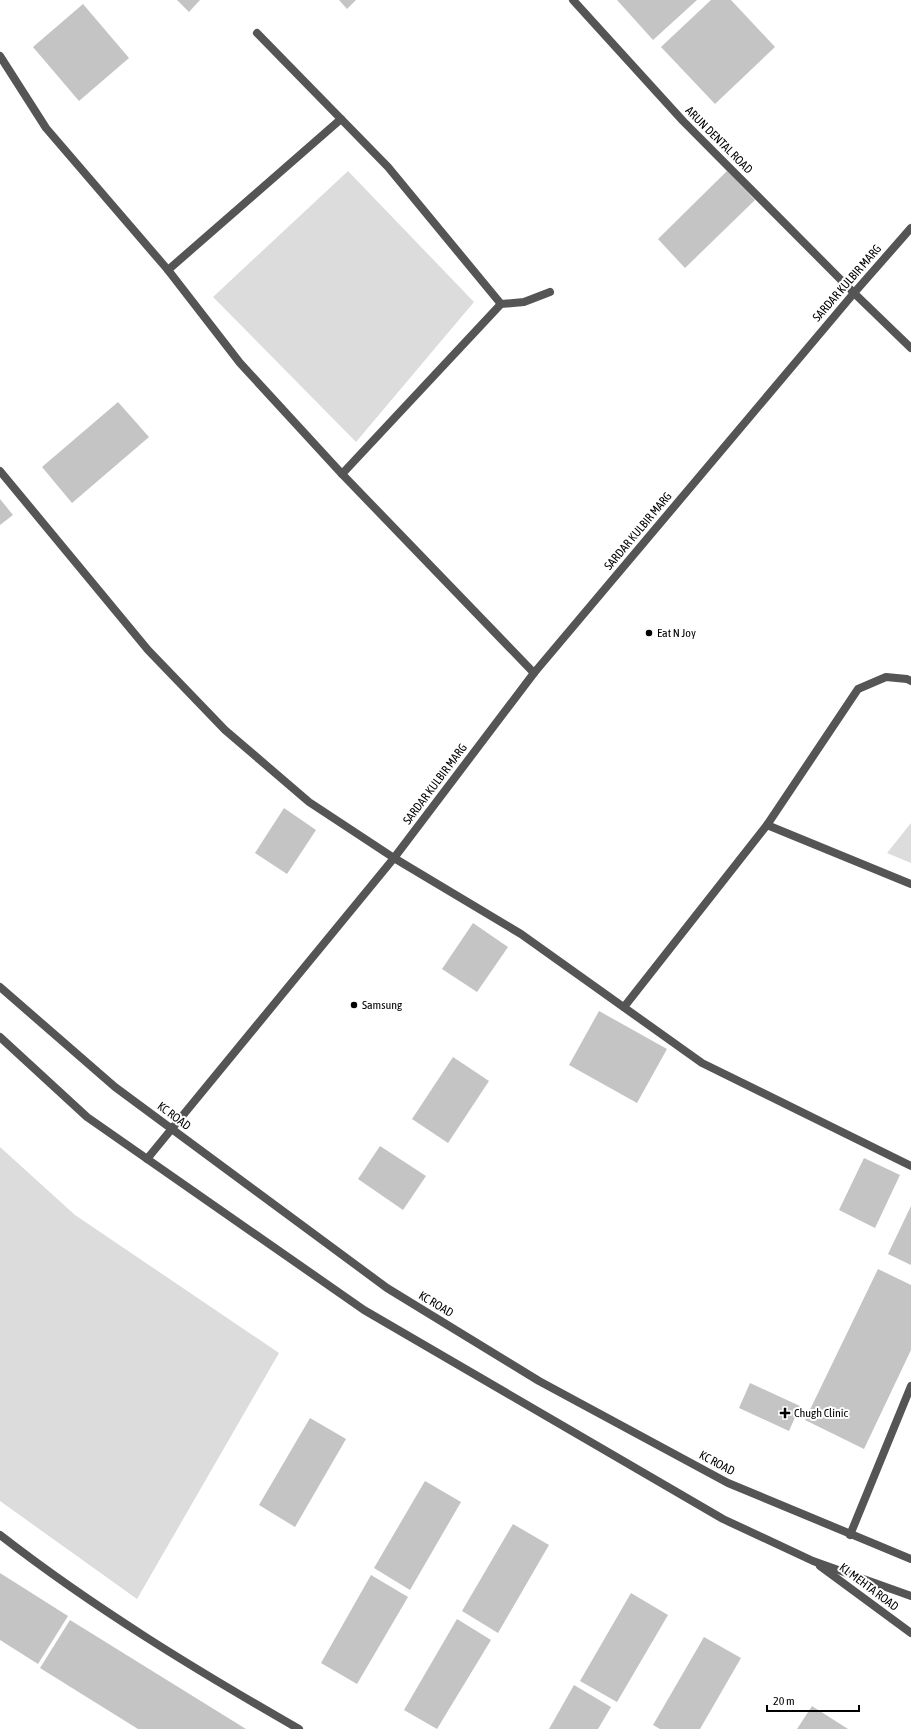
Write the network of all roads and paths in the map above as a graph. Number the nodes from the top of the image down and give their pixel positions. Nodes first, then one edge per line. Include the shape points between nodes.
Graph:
1 (573, 0) edge
2 (257, 33) dead end
3 (0, 56) edge
4 (341, 119) junction
5 (911, 228) edge
6 (168, 270) junction
7 (550, 292) dead end
8 (854, 293) junction
9 (501, 304) junction
10 (911, 348) edge
11 (0, 471) edge
12 (342, 474) junction
13 (534, 673) junction
14 (911, 681) edge
15 (767, 825) junction
16 (394, 858) junction
17 (911, 884) edge
18 (0, 987) edge
19 (624, 1007) junction
20 (0, 1037) edge
21 (172, 1129) junction
22 (147, 1159) junction
23 (911, 1166) edge
24 (911, 1386) edge
25 (850, 1534) junction
26 (0, 1535) edge
27 (911, 1559) edge
28 (812, 1561) junction
29 (911, 1596) edge
30 (911, 1634) edge
31 (299, 1729) edge

1 - 8 street, ARUN DENTAL ROAD via 683,121
2 - 4 street
3 - 6 street via 46,128
4 - 6 street
4 - 9 street via 388,167
5 - 8 street, SARDAR KULBIR MARG
6 - 12 street via 240,363
7 - 9 street via 524,302
8 - 10 street, ARUN DENTAL ROAD
8 - 13 street, SARDAR KULBIR MARG
9 - 12 street
11 - 16 street via 148,650 225,730 309,802
12 - 13 street
13 - 16 street, SARDAR KULBIR MARG
14 - 15 street via 886,677 858,689
15 - 17 street
15 - 19 street
16 - 19 street via 521,934
16 - 21 street, SARDAR KULBIR MARG
18 - 21 street, KC ROAD via 115,1087
19 - 23 street via 702,1063
20 - 22 street via 87,1117
21 - 22 street, SARDAR KULBIR MARG
21 - 25 street, KC ROAD via 387,1288 539,1381 728,1483
22 - 28 street via 364,1310 723,1519
24 - 25 street
25 - 27 street, KC ROAD
26 - 31 street via 49,1573 204,1674
28 - 29 street
28 - 30 street, KL MEHTA ROAD

